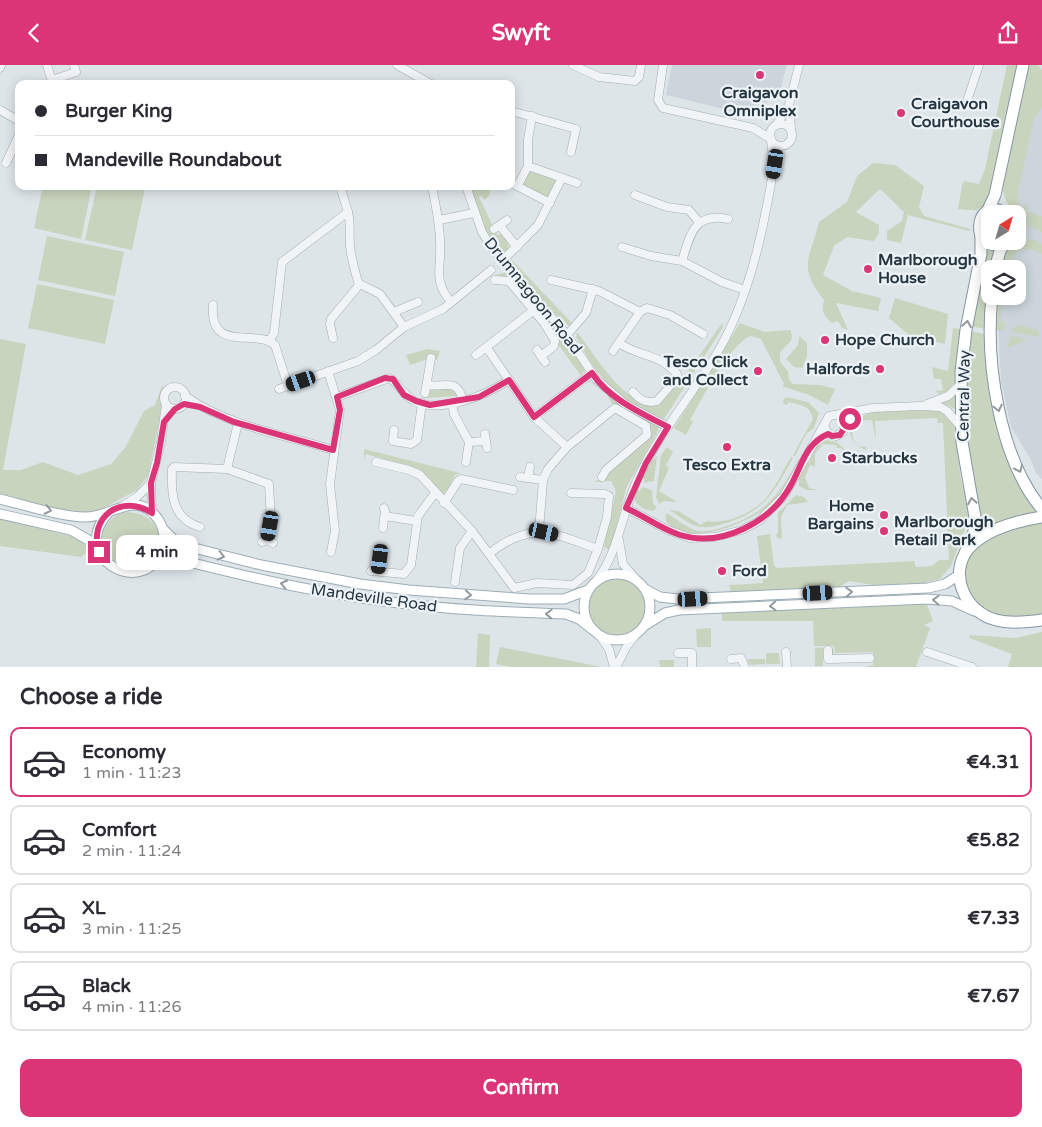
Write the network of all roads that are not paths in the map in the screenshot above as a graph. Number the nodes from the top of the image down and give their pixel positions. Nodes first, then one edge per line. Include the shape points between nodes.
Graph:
1 (47, 65) edge
2 (74, 65) edge
3 (398, 65) edge
4 (573, 65) edge
5 (641, 65) edge
6 (663, 65) edge
7 (799, 65) edge
8 (979, 65) edge
9 (1023, 65) edge
10 (589, 68) edge
11 (424, 80) edge
12 (968, 98) dead end
13 (789, 105) junction
14 (0, 110) edge
15 (515, 112) edge
16 (532, 116) junction
17 (15, 119) edge
18 (776, 125) junction
19 (753, 129) junction
20 (790, 129) junction
21 (771, 140) junction
22 (786, 144) junction
23 (15, 146) edge
24 (570, 152) dead end
25 (10, 160) dead end
26 (775, 164) junction
27 (528, 166) junction
28 (562, 178) junction
29 (515, 183) edge
30 (577, 183) dead end
31 (515, 185) edge
32 (997, 186) junction
33 (341, 190) edge
34 (467, 190) edge
35 (433, 191) dead end
36 (639, 198) dead end
37 (550, 203) junction
38 (990, 205) edge
39 (1002, 205) edge
40 (348, 213) junction
41 (474, 213) junction
42 (724, 216) dead end
43 (439, 220) junction
44 (981, 220) edge
45 (507, 221) dead end
46 (699, 222) junction
47 (981, 237) edge
48 (517, 247) junction
49 (622, 247) dead end
50 (981, 250) edge
51 (502, 261) junction
52 (682, 261) junction
53 (490, 270) dead end
54 (463, 280) dead end
55 (551, 280) dead end
56 (359, 285) junction
57 (469, 288) junction
58 (593, 289) junction
59 (500, 290) dead end
60 (745, 290) junction
61 (451, 302) junction
62 (213, 305) dead end
63 (991, 305) edge
64 (534, 310) junction
65 (394, 312) junction
66 (640, 312) junction
67 (415, 313) dead end
68 (404, 327) junction
69 (703, 334) dead end
70 (567, 335) junction
71 (333, 338) dead end
72 (270, 340) junction
73 (619, 343) junction
74 (487, 348) junction
75 (613, 351) dead end
76 (476, 355) dead end
77 (541, 356) dead end
78 (431, 358) dead end
79 (328, 371) junction
80 (592, 373) junction
81 (509, 380) junction
82 (961, 384) junction
83 (288, 385) junction
84 (278, 389) dead end
85 (633, 392) dead end
86 (337, 397) junction
87 (185, 400) junction
88 (463, 400) junction
89 (422, 403) junction
90 (452, 403) junction
91 (166, 404) junction
92 (920, 405) junction
93 (175, 409) junction
94 (857, 412) junction
95 (840, 416) junction
96 (534, 417) junction
97 (164, 422) junction
98 (238, 423) junction
99 (824, 425) junction
100 (845, 426) junction
101 (668, 427) junction
102 (961, 428) junction
103 (394, 430) dead end
104 (828, 434) junction
105 (816, 439) junction
106 (486, 441) dead end
107 (469, 443) junction
108 (566, 447) junction
109 (333, 450) junction
110 (376, 462) dead end
111 (466, 462) dead end
112 (530, 467) dead end
113 (226, 469) junction
114 (520, 477) dead end
115 (602, 477) dead end
116 (528, 478) junction
117 (151, 483) junction
118 (543, 484) junction
119 (613, 488) dead end
120 (513, 490) dead end
121 (435, 493) junction
122 (571, 493) dead end
123 (609, 496) junction
124 (0, 499) edge
125 (444, 503) junction
126 (123, 505) junction
127 (626, 508) junction
128 (1042, 509) edge
129 (0, 513) edge
130 (108, 513) junction
131 (152, 513) junction
132 (198, 517) dead end
133 (1042, 517) edge
134 (416, 521) junction
135 (383, 528) dead end
136 (162, 529) junction
137 (472, 531) junction
138 (539, 531) junction
139 (619, 538) junction
140 (268, 541) dead end
141 (324, 544) dead end
142 (97, 545) junction
143 (598, 549) junction
144 (965, 553) junction
145 (489, 554) junction
146 (380, 559) dead end
147 (154, 563) junction
148 (959, 575) junction
149 (634, 578) junction
150 (597, 580) junction
151 (455, 581) dead end
152 (645, 589) junction
153 (588, 590) junction
154 (981, 615) junction
155 (1042, 619) edge
156 (641, 629) junction
157 (596, 632) junction
158 (828, 650) dead end
159 (786, 652) dead end
160 (927, 652) dead end
161 (678, 653) dead end
162 (732, 659) dead end
163 (864, 661) edge
164 (615, 667) edge
165 (692, 667) edge
166 (745, 667) edge
167 (787, 667) edge
168 (970, 667) edge

1 - 2 street via 51,78 56,79 76,71
3 - 11 street
4 - 10 street
5 - 10 street via 635,81 599,77
6 - 19 street via 658,101 663,108
7 - 13 street
8 - 12 street
9 - 32 highway
13 - 18 street
13 - 20 street
14 - 17 street
15 - 16 street
16 - 24 street via 577,126
16 - 27 street
18 - 19 street
18 - 20 street via 784,124
18 - 21 street via 770,133
19 - 21 street
20 - 22 street via 791,138
21 - 22 street via 778,145
21 - 26 street
22 - 26 street
23 - 25 street
26 - 60 street via 763,227
27 - 28 street
27 - 29 street
28 - 30 street
28 - 37 street
31 - 37 street
32 - 38 highway
32 - 39 highway
33 - 40 street
34 - 41 street, Drumnagoon Road
35 - 43 street
36 - 46 street via 689,210
37 - 48 street via 538,225
40 - 56 street via 351,225 349,242
40 - 72 street via 282,262 274,333
41 - 43 street
41 - 51 street, Drumnagoon Road
42 - 46 street
43 - 61 street via 438,272 444,294
44 - 47 highway, Central Way
45 - 48 street via 497,227
46 - 52 street via 693,229
48 - 51 street
49 - 52 street via 632,246 650,257
82 -> 50 highway, Central Way via 966,330
51 - 70 street, Drumnagoon Road
52 - 60 street
53 - 57 street
54 - 57 street
55 - 58 street
56 - 65 street via 380,294
56 - 71 street via 331,319
57 - 61 street
58 - 66 street
58 - 70 street via 586,313
59 - 64 street via 498,280 509,281
60 - 101 street via 721,347
61 - 68 street
62 - 72 street via 212,317 224,332 235,338
63 -> 128 highway, Central Way via 991,368 1002,426 1028,489
64 - 74 street
64 - 77 street via 555,341 554,346
65 - 67 street via 414,303
65 - 68 street
66 - 69 street via 647,308 670,315
66 - 73 street
68 - 79 street via 358,361
70 - 80 street, Drumnagoon Road
72 - 83 street via 275,345
73 - 75 street
73 - 85 street via 632,351 653,356 677,374 657,401 648,403
74 - 76 street
74 - 81 street
78 - 88 street via 426,389 455,385 460,389
79 - 83 street
79 - 86 street
80 - 96 street
80 - 101 street, Drumnagoon Road via 625,404
81 - 88 street via 488,393
81 - 96 street
82 - 92 street via 948,396
82 - 102 highway, Central Way
83 - 84 street
86 - 89 street via 389,378 404,395
86 - 109 street via 340,410
87 - 91 street via 181,390 171,389 164,397
87 - 93 street
87 - 98 street
88 - 90 street
89 - 90 street
89 - 103 street via 417,440 411,444 393,441
90 - 107 street
91 - 93 street
91 - 97 street
92 - 94 street
92 - 102 street via 940,407
93 - 97 street
94 - 95 street
94 - 100 street
95 - 99 street via 829,416
95 - 100 street
96 - 108 street
97 - 117 street
98 - 109 street
98 - 113 street
99 - 104 street
99 - 105 street
100 - 104 street via 840,435
101 - 127 street via 638,477
144 -> 102 highway, Central Way via 974,532 975,517
104 - 105 street
105 - 127 street via 784,496 759,521 742,530 715,537 690,538
106 - 107 street
107 - 111 street
108 - 115 street via 615,408 646,426 647,435
108 - 118 street via 548,469
109 - 141 street via 330,484 335,531 332,548
110 - 121 street via 415,472
112 - 116 street
113 - 132 street via 177,466 172,469 173,502 186,521 197,526
113 - 140 street via 269,484 272,520
114 - 116 street
116 - 118 street
117 - 126 street
117 - 131 street
118 - 138 street
119 - 123 street
120 - 125 street via 498,491 461,479
121 - 125 street
121 - 134 street via 421,509
122 - 123 street via 605,493
123 - 143 street
124 -> 130 main road via 83,517
125 - 137 street
126 - 130 main road
126 - 131 main road via 138,506
127 - 139 street
129 - 142 main road via 71,530
130 - 142 main road via 98,528
131 - 136 main road
133 - 144 highway via 990,533
134 - 135 street via 384,512
134 - 146 street via 411,565 407,572 375,571
136 - 147 main road via 163,547
136 -> 153 main road, Mandeville Road via 193,548 269,567 360,584 529,599 564,599
137 - 145 street
137 - 151 street via 460,548
138 - 143 street
138 - 145 street via 520,535
139 - 149 street via 622,560
139 - 150 street
142 - 147 main road via 104,560 117,570 134,573
143 - 145 street via 588,573 573,585 537,583 514,588 499,575
144 - 148 highway, Central Way
157 -> 147 main road, Mandeville Road via 580,619 566,614 392,603 189,562
152 -> 148 main road via 660,597 678,599 928,588 945,584
148 - 154 highway via 966,599
149 - 150 main road via 616,573
149 - 152 main road
150 - 153 main road
152 - 156 main road via 650,607
153 - 157 main road via 584,611
154 - 155 highway via 1007,622
154 -> 156 main road via 952,601 918,600 674,611 659,616
156 - 157 main road via 614,640
156 - 164 street via 626,646
157 - 164 street via 609,649
158 - 163 street via 828,659
159 - 167 street
160 - 168 street
161 - 165 street via 692,653
162 - 166 street via 741,659

